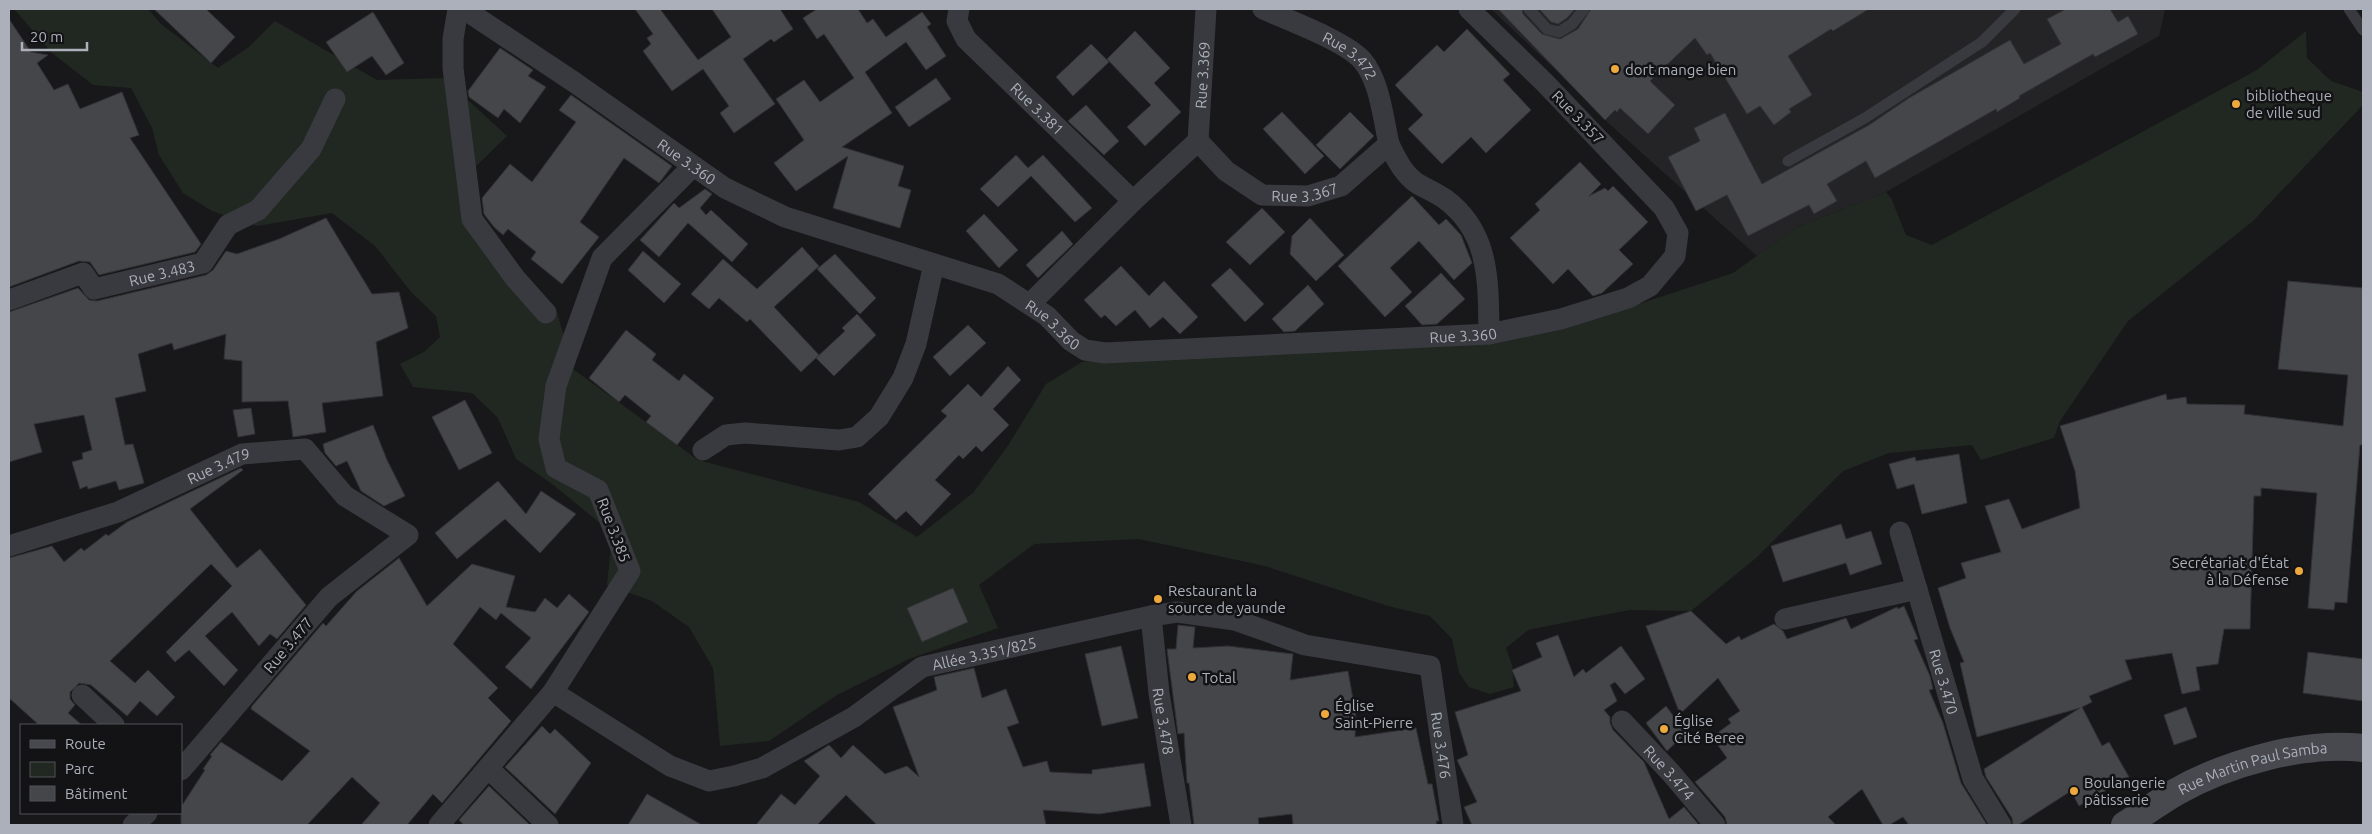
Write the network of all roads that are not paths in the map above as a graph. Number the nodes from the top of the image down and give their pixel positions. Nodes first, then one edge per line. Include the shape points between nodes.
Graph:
1 (458, 9) edge
2 (464, 9) edge
3 (959, 9) edge
4 (1206, 9) edge
5 (1263, 9) edge
6 (1469, 9) edge
7 (1529, 9) edge
8 (1584, 9) edge
9 (2015, 9) edge
10 (2348, 9) edge
11 (2363, 30) edge
12 (335, 99) dead end
13 (1198, 141) junction
14 (1389, 144) junction
15 (1788, 161) dead end
16 (693, 166) junction
17 (1133, 201) junction
18 (1678, 233) joint
19 (934, 264) junction
20 (9, 300) edge
21 (1031, 303) junction
22 (546, 313) dead end
23 (1489, 334) junction
24 (703, 450) dead end
25 (1900, 532) dead end
26 (408, 535) joint
27 (9, 546) edge
28 (1917, 589) junction
29 (1151, 616) junction
30 (1786, 619) dead end
31 (1430, 666) joint
32 (553, 692) junction
33 (82, 695) dead end
34 (1622, 721) dead end
35 (113, 724) edge
36 (2363, 748) edge
37 (488, 768) junction
38 (182, 769) edge
39 (146, 814) edge
40 (133, 825) edge
41 (439, 825) edge
42 (548, 825) edge
43 (1181, 825) edge
44 (1453, 825) edge
45 (1715, 825) edge
46 (2001, 825) edge
47 (2125, 825) edge

1 - 22 street via 453,68 472,219 515,278
2 - 16 street, Rue 3.360
3 - 17 street, Rue 3.381 via 957,21 966,39
4 - 13 street, Rue 3.369
5 - 14 street, Rue 3.472 via 1337,43 1362,60 1373,80
6 - 18 street, Rue 3.357 via 1545,83 1657,201
7 - 8 lane via 1547,29 1559,32 1572,24
9 - 15 lane via 1982,42 1865,118
10 - 11 lane
12 - 20 street, Rue 3.483 via 310,149 258,210 228,225 203,263 94,289 84,273
13 - 14 street, Rue 3.367 via 1226,171 1262,196 1308,196 1341,186
13 - 17 street
14 - 23 street via 1399,164 1410,176 1462,214 1479,239 1487,271
16 - 19 street, Rue 3.360 via 725,188 786,217
16 - 32 street, Rue 3.385 via 602,258 556,386 549,439 556,468 598,490 630,571
17 - 21 street
18 - 23 street, Rue 3.360 via 1675,256 1650,286 1628,298 1561,319
19 - 21 street, Rue 3.360 via 998,284
19 - 24 street via 916,344 903,378 879,417 857,437 839,440 745,433 726,435
21 - 23 street, Rue 3.360 via 1085,350 1105,353
25 - 28 street, Rue 3.470
26 - 27 street, Rue 3.479 via 345,496 305,450 242,454 118,512
26 - 38 street, Rue 3.477 via 329,597
28 - 30 street
28 - 46 street, Rue 3.470 via 1973,779
29 - 31 street, Allée 3.351/825 via 1177,612 1235,620 1305,645
29 - 32 street, Allée 3.351/825 via 922,667 854,716 762,768 709,781 670,766
29 - 43 street, Rue 3.478 via 1159,693
31 - 44 street, Rue 3.476
32 - 37 street, Rue 3.385
33 - 35 street
34 - 45 street, Rue 3.474
36 - 47 main road, Rue Martin Paul Samba via 2342,746 2268,756 2185,788
37 - 41 street, Rue 3.385
37 - 42 street
39 - 40 street

